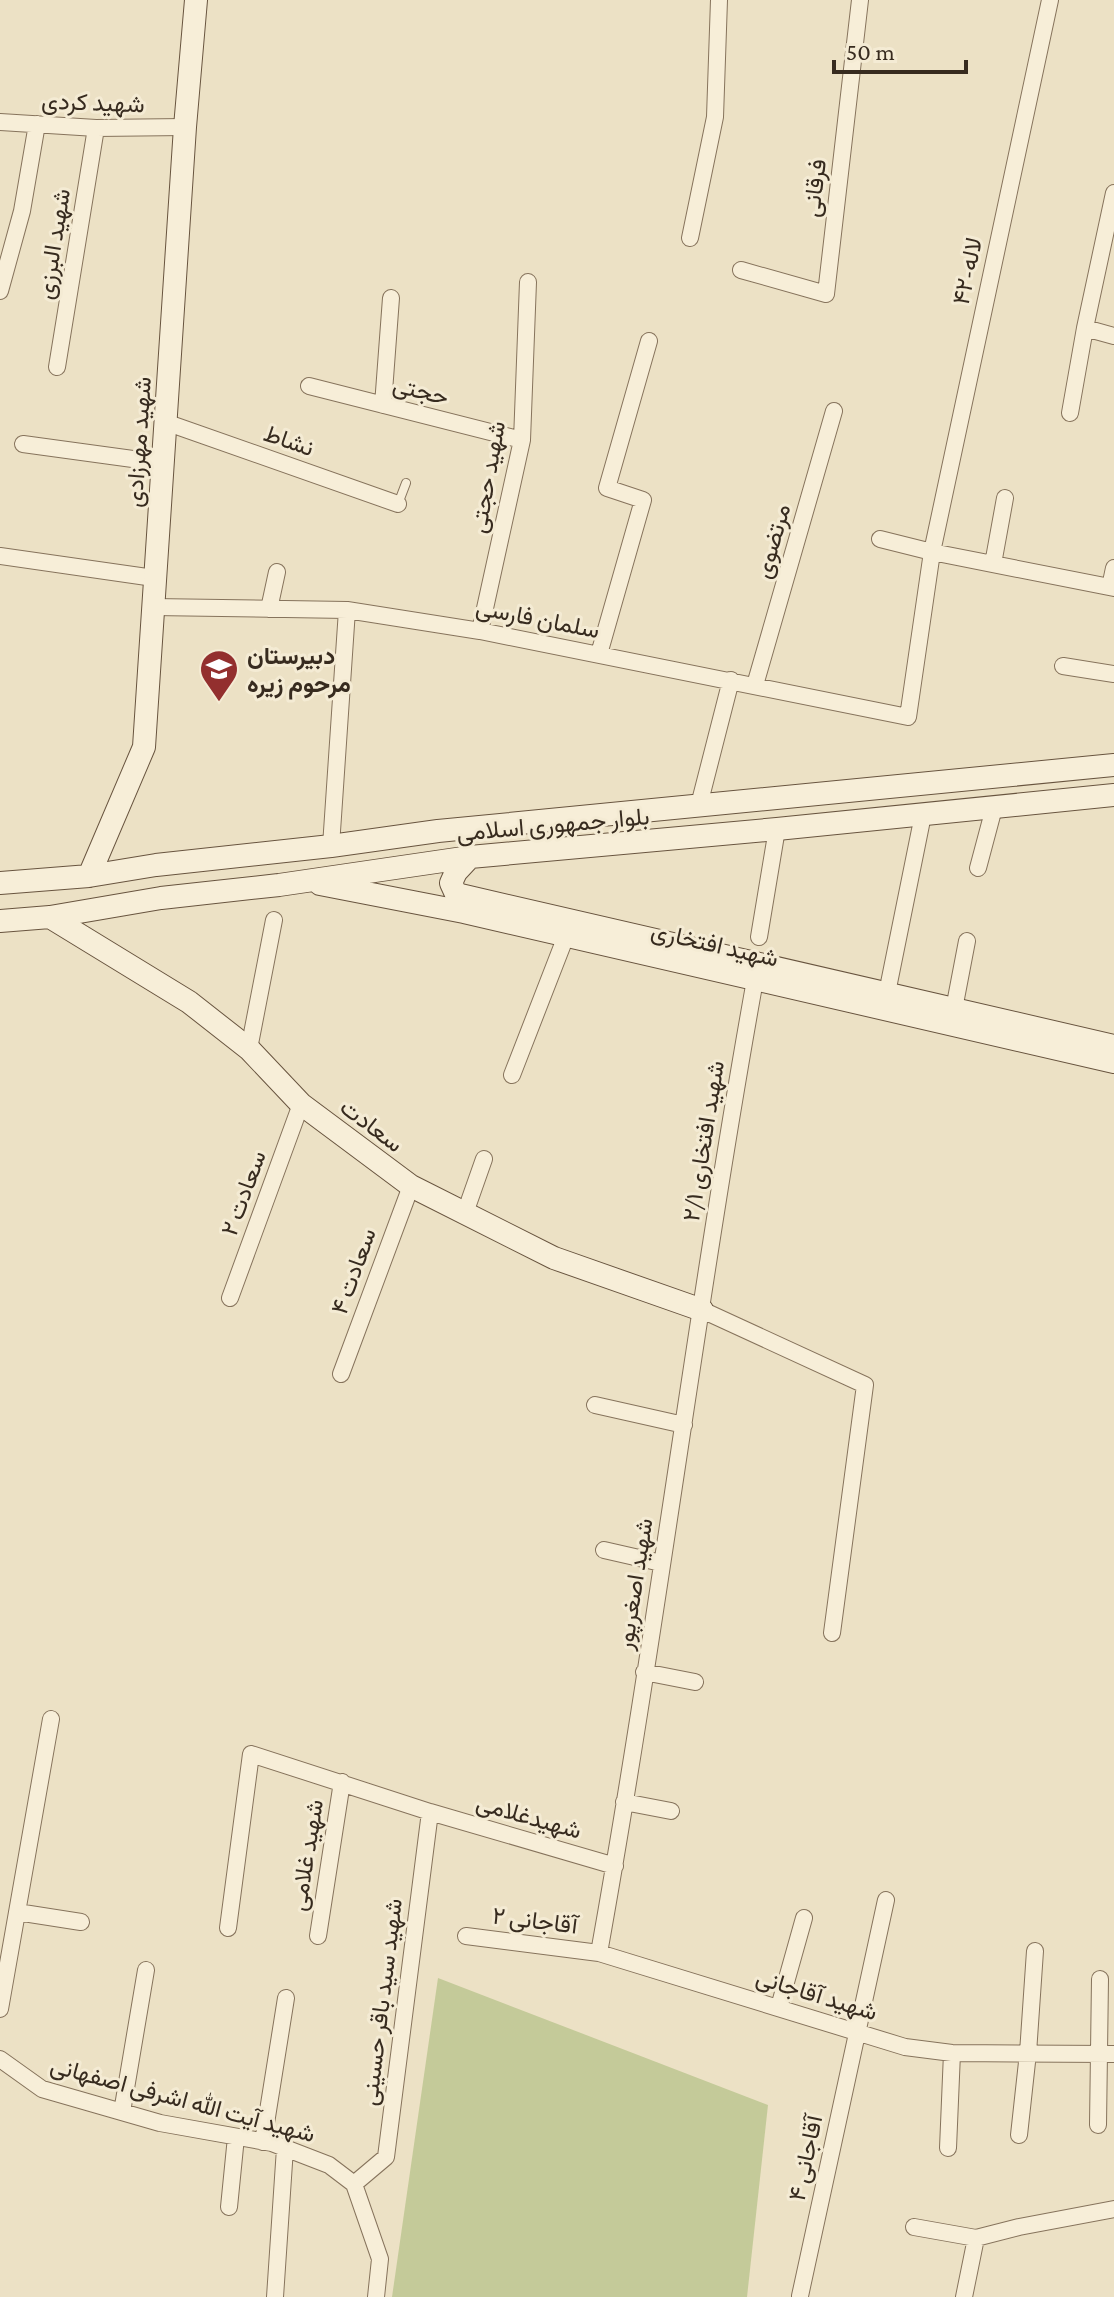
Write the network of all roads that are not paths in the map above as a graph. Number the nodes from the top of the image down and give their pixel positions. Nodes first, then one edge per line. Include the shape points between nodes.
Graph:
1 (196, 0) edge
2 (719, 0) edge
3 (860, 0) edge
4 (1050, 0) edge
5 (0, 122) edge
6 (37, 124) junction
7 (185, 127) junction
8 (96, 128) junction
9 (1114, 193) edge
10 (690, 238) dead end
11 (741, 270) dead end
12 (528, 282) dead end
13 (0, 291) edge
14 (391, 298) dead end
15 (1085, 328) junction
16 (1114, 336) edge
17 (649, 341) dead end
18 (57, 367) dead end
19 (309, 386) dead end
20 (383, 405) junction
21 (834, 411) dead end
22 (1070, 413) dead end
23 (165, 422) junction
24 (522, 440) junction
25 (23, 444) dead end
26 (162, 463) junction
27 (406, 483) dead end
28 (1005, 498) dead end
29 (398, 504) joint
30 (880, 539) dead end
31 (932, 552) junction
32 (0, 556) edge
33 (993, 564) junction
34 (1114, 568) edge
35 (277, 572) dead end
36 (154, 578) junction
37 (1112, 587) edge
38 (153, 607) junction
39 (269, 609) junction
40 (347, 610) junction
41 (480, 631) junction
42 (599, 654) junction
43 (1063, 666) dead end
44 (1114, 674) edge
45 (731, 680) junction
46 (755, 685) junction
47 (908, 717) joint
48 (1114, 765) edge
49 (1114, 795) edge
50 (699, 805) junction
51 (994, 808) junction
52 (923, 815) junction
53 (777, 829) junction
54 (331, 846) junction
55 (225, 857) junction
56 (470, 857) junction
57 (156, 865) junction
58 (978, 868) dead end
59 (89, 876) junction
60 (303, 881) junction
61 (0, 883) edge
62 (225, 890) junction
63 (161, 898) junction
64 (469, 906) junction
65 (50, 917) junction
66 (274, 920) dead end
67 (0, 921) edge
68 (566, 936) junction
69 (759, 937) dead end
70 (967, 941) dead end
71 (755, 980) junction
72 (887, 993) junction
73 (954, 1009) junction
74 (1114, 1047) edge
75 (249, 1049) junction
76 (512, 1075) dead end
77 (301, 1104) junction
78 (484, 1159) dead end
79 (411, 1186) junction
80 (465, 1213) junction
81 (230, 1298) dead end
82 (702, 1310) junction
83 (341, 1374) dead end
84 (595, 1405) dead end
85 (684, 1425) junction
86 (604, 1550) dead end
87 (661, 1563) junction
88 (832, 1633) dead end
89 (644, 1672) junction
90 (695, 1682) dead end
91 (51, 1719) dead end
92 (342, 1782) junction
93 (624, 1802) junction
94 (671, 1811) dead end
95 (430, 1812) junction
96 (615, 1866) junction
97 (886, 1900) dead end
98 (17, 1912) junction
99 (804, 1918) dead end
100 (81, 1922) dead end
101 (228, 1928) dead end
102 (318, 1936) dead end
103 (466, 1936) dead end
104 (1035, 1951) dead end
105 (599, 1953) junction
106 (146, 1970) dead end
107 (1100, 1979) dead end
108 (286, 1998) dead end
109 (779, 2007) junction
110 (0, 2009) edge
111 (857, 2031) junction
112 (952, 2053) junction
113 (1028, 2053) junction
114 (1106, 2054) edge
115 (0, 2059) edge
116 (122, 2112) junction
117 (1098, 2125) dead end
118 (1019, 2135) dead end
119 (236, 2137) junction
120 (263, 2142) junction
121 (285, 2148) junction
122 (948, 2148) dead end
123 (354, 2184) junction
124 (229, 2207) dead end
125 (1114, 2209) edge
126 (914, 2227) dead end
127 (976, 2238) junction
128 (800, 2296) edge
129 (275, 2297) edge
130 (376, 2297) edge
131 (964, 2297) edge

1 - 7 street, شهید مهرزادی
2 - 10 street via 715,117
3 - 11 street, فرقانی via 826,294
4 - 31 street, لاله-۴۲
5 - 6 street, شهید کردی
6 - 8 street, شهید کردی
6 - 13 street via 22,211
7 - 8 street, شهید کردی
7 - 23 street, شهید مهرزادی
8 - 18 street, شهید البرزی
9 - 15 street
12 - 24 street, شهید حجتی
14 - 20 street
15 - 16 street
15 - 22 street
17 - 42 street via 607,488 643,500
19 - 20 street, حجتی
20 - 24 street, حجتی
21 - 46 street, مرتضوی
23 - 26 street, شهید مهرزادی
23 - 29 street, نشاط
24 - 41 street, شهید حجتی
25 - 26 street
26 - 36 street, شهید مهرزادی
27 - 29 lane
28 - 33 street
30 - 31 street
31 - 33 street
31 - 47 street, لاله-۴۲
32 - 36 street
33 - 37 street
34 - 37 street
35 - 39 street
36 - 38 street, شهید مهرزادی
38 - 39 street, سلمان فارسی
38 - 59 street, شهید مهرزادی via 144,747
39 - 40 street, سلمان فارسی
40 - 41 street, سلمان فارسی
40 - 54 street
41 - 42 street, سلمان فارسی
42 - 45 street, سلمان فارسی
43 - 44 street
45 - 46 street, سلمان فارسی
45 - 50 street
46 - 47 street, سلمان فارسی
48 - 50 street, بلوار جمهوری اسلامی
49 - 51 street, بلوار جمهوری اسلامی
50 - 54 street, بلوار جمهوری اسلامی
51 - 52 street, بلوار جمهوری اسلامی
51 - 58 street
52 - 53 street, بلوار جمهوری اسلامی
52 - 72 street
53 - 56 street, بلوار جمهوری اسلامی
53 - 69 street
54 - 55 street, بلوار جمهوری اسلامی
55 - 57 street, بلوار جمهوری اسلامی
55 - 62 street via 214,862 210,874 214,885
56 - 60 street, بلوار جمهوری اسلامی
56 - 64 street via 451,883
57 - 59 street, بلوار جمهوری اسلامی
57 - 63 street via 172,879 170,891
59 - 61 street, بلوار جمهوری اسلامی
60 - 62 street, بلوار جمهوری اسلامی
60 - 64 street, شهید افتخاری
62 - 63 street, بلوار جمهوری اسلامی
63 - 65 street, بلوار جمهوری اسلامی
64 - 68 street, شهید افتخاری
64 - 72 street
65 - 67 street, بلوار جمهوری اسلامی
65 - 75 street, سعادت via 189,1002
66 - 75 street
68 - 71 street, شهید افتخاری
68 - 76 street
70 - 73 street
71 - 74 street, شهید افتخاری
71 - 82 street, شهید افتخاری ۲/۱
72 - 73 street
73 - 74 street
75 - 77 street, سعادت
77 - 79 street, سعادت
77 - 81 street, سعادت ۲
78 - 80 street
79 - 80 street, سعادت
79 - 83 street, سعادت ۴
80 - 82 street, سعادت via 554,1258
82 - 85 street, شهید اصغرپور
82 - 88 street via 865,1385
84 - 85 street
85 - 87 street, شهید اصغرپور
86 - 87 street
87 - 89 street, شهید اصغرپور
89 - 90 street
89 - 93 street, شهید اصغرپور
91 - 98 street
92 - 95 street, شهیدغلامی
92 - 101 street, شهیدغلامی via 251,1754
92 - 102 street, شهید غلامی
93 - 94 street
93 - 96 street, شهید اصغرپور
95 - 96 street, شهیدغلامی
95 - 123 street, شهید سید باقر حسینی via 386,2157
96 - 105 street
97 - 111 street, آقاجانی ۴
98 - 100 street
98 - 110 street
99 - 109 street
103 - 105 street, آقاجانی ۲
104 - 113 street
105 - 109 street, شهید آقاجانی
106 - 116 street
107 - 114 street
108 - 120 street
109 - 111 street, شهید آقاجانی
111 - 112 street, شهید آقاجانی via 905,2047
111 - 128 street, آقاجانی ۴
112 - 113 street, شهید آقاجانی
112 - 122 street
113 - 114 street, شهید آقاجانی
113 - 118 street
114 - 117 street
115 - 116 street, شهید آیت الله اشرفی اصفهانی via 42,2089
116 - 119 street, شهید آیت الله اشرفی اصفهانی
119 - 120 street, شهید آیت الله اشرفی اصفهانی
119 - 124 street
120 - 121 street, شهید آیت الله اشرفی اصفهانی
121 - 123 street, شهید آیت الله اشرفی اصفهانی via 329,2165
121 - 129 street
123 - 130 street via 380,2259
125 - 127 street
126 - 127 street
127 - 131 street

